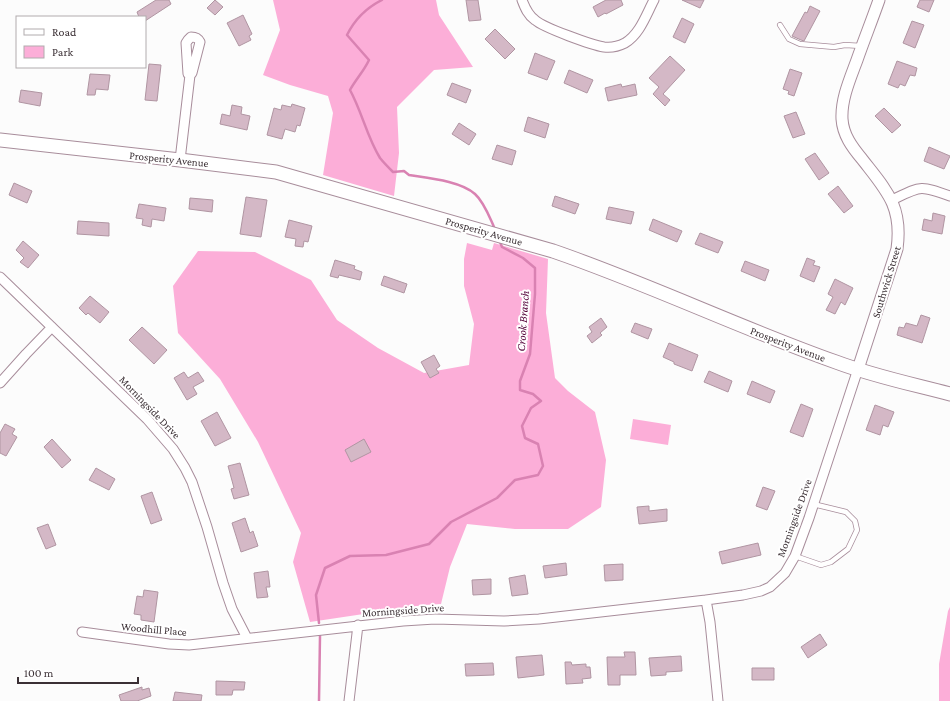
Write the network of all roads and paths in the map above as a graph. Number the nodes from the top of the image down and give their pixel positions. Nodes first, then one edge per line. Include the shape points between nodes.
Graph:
1 (522, 0) edge
2 (654, 0) edge
3 (879, 0) edge
4 (780, 25) dead end
5 (862, 46) junction
6 (190, 75) dead end
7 (0, 140) edge
8 (180, 160) junction
9 (950, 196) edge
10 (892, 200) junction
11 (0, 277) edge
12 (52, 327) junction
13 (858, 370) junction
14 (0, 383) edge
15 (950, 394) edge
16 (813, 504) junction
17 (795, 556) junction
18 (706, 600) junction
19 (358, 626) junction
20 (82, 632) dead end
21 (247, 638) junction
22 (349, 701) edge
23 (718, 701) edge

1 - 2 street via 530,16 537,22 606,47 624,43 632,38
3 - 5 street, Southwick Street
4 - 5 lane via 789,39 800,44
5 - 10 street, Southwick Street via 842,106 843,128 853,148
6 - 8 street
7 - 8 main road, Prosperity Avenue
8 - 13 main road, Prosperity Avenue via 276,172 553,251
9 - 10 street via 922,187
10 - 13 street, Southwick Street via 899,224 897,249
11 - 12 street, Morningside Drive
12 - 14 street
12 - 21 street, Morningside Drive via 148,419 186,468 207,527 225,590
13 - 15 main road, Prosperity Avenue
13 - 16 street, Morningside Drive
16 - 17 street, Morningside Drive
16 - 17 lane via 846,512 854,521 857,530 848,549 831,562 821,565
17 - 18 street, Morningside Drive via 786,573 770,587 743,595
18 - 19 street, Morningside Drive via 539,619 435,619
18 - 23 street
19 - 21 street, Morningside Drive
19 - 22 street
20 - 21 street, Woodhill Place via 189,645

